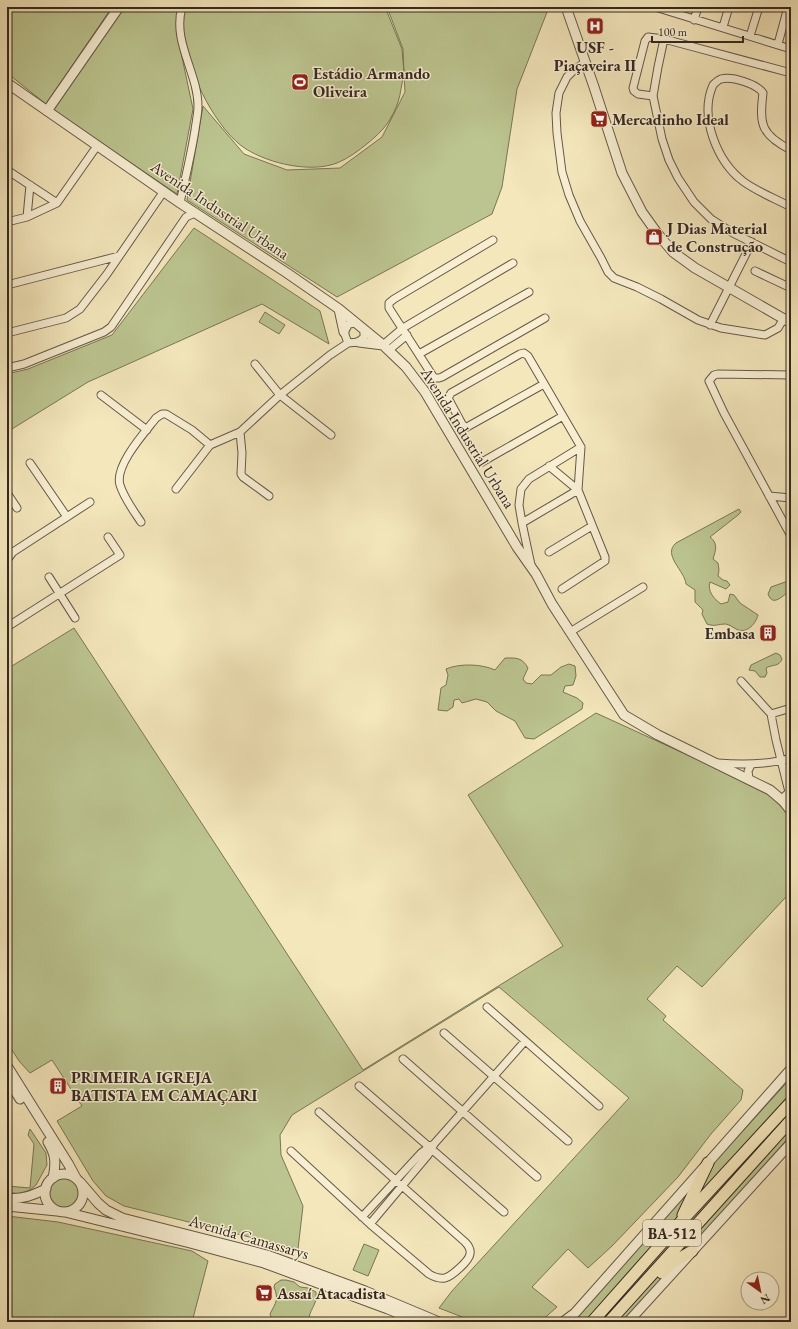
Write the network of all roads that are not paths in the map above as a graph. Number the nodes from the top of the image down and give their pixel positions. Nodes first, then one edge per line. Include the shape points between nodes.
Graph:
1 (118, 7) edge
2 (182, 7) edge
3 (566, 7) edge
4 (655, 7) edge
5 (698, 7) edge
6 (729, 7) edge
7 (759, 7) edge
8 (788, 7) edge
9 (668, 9) edge
10 (694, 20) junction
11 (723, 27) junction
12 (750, 36) junction
13 (664, 39) junction
14 (778, 44) junction
15 (791, 48) edge
16 (585, 62) junction
17 (791, 73) edge
18 (7, 83) edge
19 (653, 96) junction
20 (47, 111) junction
21 (97, 146) junction
22 (791, 150) edge
23 (7, 170) edge
24 (30, 185) junction
25 (164, 191) junction
26 (57, 203) junction
27 (183, 204) junction
28 (791, 207) edge
29 (195, 213) junction
30 (27, 217) junction
31 (186, 217) junction
32 (7, 222) edge
33 (493, 240) dead end
34 (752, 242) junction
35 (119, 256) junction
36 (99, 261) junction
37 (791, 262) edge
38 (513, 263) dead end
39 (755, 270) dead end
40 (107, 274) junction
41 (7, 285) edge
42 (728, 288) junction
43 (791, 288) edge
44 (529, 292) dead end
45 (339, 309) junction
46 (545, 318) dead end
47 (788, 321) edge
48 (357, 323) junction
49 (710, 325) junction
50 (403, 328) junction
51 (364, 329) junction
52 (344, 332) junction
53 (7, 333) edge
54 (407, 335) junction
55 (359, 342) junction
56 (348, 343) junction
57 (386, 348) junction
58 (419, 354) junction
59 (255, 364) dead end
60 (7, 368) edge
61 (791, 375) edge
62 (544, 384) junction
63 (101, 395) dead end
64 (280, 395) junction
65 (563, 416) junction
66 (146, 430) junction
67 (240, 432) junction
68 (331, 435) dead end
69 (210, 444) junction
70 (581, 447) junction
71 (482, 462) dead end
72 (30, 463) dead end
73 (550, 466) junction
74 (176, 489) dead end
75 (578, 490) junction
76 (7, 493) edge
77 (270, 496) dead end
78 (769, 496) junction
79 (791, 498) edge
80 (90, 502) dead end
81 (17, 508) dead end
82 (67, 517) junction
83 (141, 522) dead end
84 (522, 523) junction
85 (592, 526) junction
86 (791, 536) edge
87 (108, 537) dead end
88 (527, 544) junction
89 (520, 550) junction
90 (549, 552) dead end
91 (7, 560) edge
92 (532, 568) junction
93 (49, 577) dead end
94 (642, 587) dead end
95 (562, 589) dead end
96 (60, 593) junction
97 (76, 618) dead end
98 (7, 627) edge
99 (570, 632) junction
100 (741, 681) dead end
101 (791, 708) edge
102 (772, 714) junction
103 (791, 758) edge
104 (781, 761) junction
105 (714, 763) junction
106 (751, 765) junction
107 (749, 779) junction
108 (782, 799) junction
109 (791, 811) edge
110 (487, 1006) dead end
111 (444, 1033) dead end
112 (525, 1041) junction
113 (403, 1059) dead end
114 (7, 1066) edge
115 (791, 1069) edge
116 (494, 1076) junction
117 (7, 1078) edge
118 (360, 1086) dead end
119 (791, 1102) edge
120 (599, 1106) dead end
121 (319, 1112) dead end
122 (462, 1112) junction
123 (791, 1120) edge
124 (568, 1141) dead end
125 (790, 1145) edge
126 (432, 1146) junction
127 (290, 1151) dead end
128 (708, 1163) junction
129 (537, 1177) dead end
130 (53, 1178) junction
131 (78, 1180) junction
132 (396, 1180) junction
133 (402, 1186) junction
134 (46, 1188) junction
135 (7, 1198) edge
136 (7, 1206) edge
137 (62, 1212) junction
138 (504, 1212) dead end
139 (362, 1217) junction
140 (370, 1224) junction
141 (677, 1226) junction
142 (692, 1251) junction
143 (625, 1304) junction
144 (575, 1313) junction
145 (419, 1322) edge
146 (439, 1322) edge
147 (563, 1322) edge
148 (568, 1322) edge
149 (592, 1322) edge
150 (609, 1322) edge
151 (628, 1322) edge

1 - 20 street
2 - 27 street via 182,47 197,94 198,108
3 - 16 street
4 - 9 street
5 - 10 street
6 - 11 street
7 - 12 street
8 - 14 street
9 - 10 street
10 - 11 street
11 - 12 street
12 - 14 street
13 - 17 street
13 - 19 street
13 - 19 street via 648,37 645,41 633,88 638,94
14 - 15 street
16 - 42 street via 622,173 642,212 673,252
16 - 49 street via 563,83 556,113 564,182 580,221 610,275
18 - 20 street, Avenida Industrial Urbana
19 - 34 street via 669,160 694,202 711,219
20 - 21 street, Avenida Industrial Urbana
21 - 25 street, Avenida Industrial Urbana
21 - 26 street
22 - 28 street via 773,140 762,123 762,90 732,78 722,79 713,85 709,119 718,149 732,171 745,182
23 - 24 street
24 - 26 street
24 - 30 street
25 - 27 street, Avenida Industrial Urbana
25 - 35 street
26 - 30 street
27 - 29 street, Avenida Industrial Urbana
27 - 31 street
29 - 31 street
29 - 45 street, Avenida Industrial Urbana
30 - 32 street
31 - 60 street via 111,327 24,364
33 - 50 street via 390,302 389,308
34 - 37 street
34 - 42 street
35 - 36 street
35 - 40 street
36 - 40 street
36 - 41 street
38 - 50 street
39 - 43 street
40 - 53 street via 74,314
42 - 47 street
42 - 49 street
44 - 58 street
45 - 48 street, Avenida Industrial Urbana
45 - 52 street
46 - 58 street via 439,378 434,378
47 - 49 street via 765,335
48 - 51 street, Avenida Industrial Urbana
48 - 52 street via 348,324
50 - 54 street
50 - 57 street
51 - 55 street via 364,337
51 - 57 street, Avenida Industrial Urbana
52 - 56 street
54 - 57 street
54 - 58 street
55 - 56 street
55 - 57 street
56 - 64 street
57 - 89 street, Avenida Industrial Urbana via 406,366 425,392
59 - 64 street
61 - 78 street via 718,374 709,381
62 - 62 street via 524,353 451,393 448,400 462,424 467,427
62 - 65 street
63 - 66 street
64 - 67 street
64 - 68 street
65 - 70 street
65 - 71 street
66 - 69 street via 159,416 166,414
66 - 83 street via 125,460 119,479 127,501
67 - 69 street
67 - 77 street via 241,474
69 - 74 street
70 - 73 street
70 - 75 street
72 - 82 street
73 - 75 street
73 - 84 street via 523,485 520,493
75 - 84 street
75 - 85 street
76 - 81 street
78 - 79 street
78 - 86 street
80 - 82 street
82 - 91 street via 13,552
84 - 88 street
85 - 90 street
85 - 95 street via 605,561
87 - 96 street via 120,555
88 - 89 street
88 - 92 street
89 - 92 street, Avenida Industrial Urbana
92 - 99 street, Avenida Industrial Urbana
93 - 96 street
94 - 99 street
96 - 97 street
96 - 98 street
99 - 105 street, Avenida Industrial Urbana via 624,715
100 - 102 street
101 - 102 street
102 - 104 street
103 - 104 street
104 - 106 street
104 - 108 street via 789,792
105 - 106 street
105 - 107 street, Avenida Industrial Urbana
106 - 107 street via 748,771
107 - 108 street, Avenida Industrial Urbana
108 - 109 street, Avenida Industrial Urbana
110 - 112 street
111 - 116 street
112 - 116 street
112 - 120 street
113 - 122 street
114 - 131 street
115 - 128 street
116 - 122 street
116 - 124 street
117 - 130 street via 54,1151 56,1163
118 - 126 street
119 - 141 main road, BA-512
121 - 132 street
122 - 126 street
122 - 129 street
123 - 143 main road, BA-512
125 - 142 street
126 - 132 street via 421,1153
126 - 133 street via 428,1155
126 - 138 street
127 - 139 street
128 - 141 main road
128 - 144 street
130 - 131 street via 64,1174
130 - 134 street
131 - 137 street via 83,1193 80,1204 71,1211
131 - 146 street, Avenida Camassarys via 106,1210 122,1218 267,1255
132 - 133 street
132 - 139 street
133 - 140 street
133 - 140 street via 466,1242 470,1250 469,1257 451,1275 437,1278
134 - 135 street via 26,1198
134 - 137 street via 47,1200 54,1209
136 - 137 street, Avenida Camassarys
137 - 145 street, Avenida Camassarys via 190,1242 264,1263 388,1308
139 - 140 street
141 - 149 main road, BA-512
142 - 143 main road via 672,1263 646,1290
142 - 151 street
143 - 150 main road, BA-512
144 - 147 street
144 - 148 street

